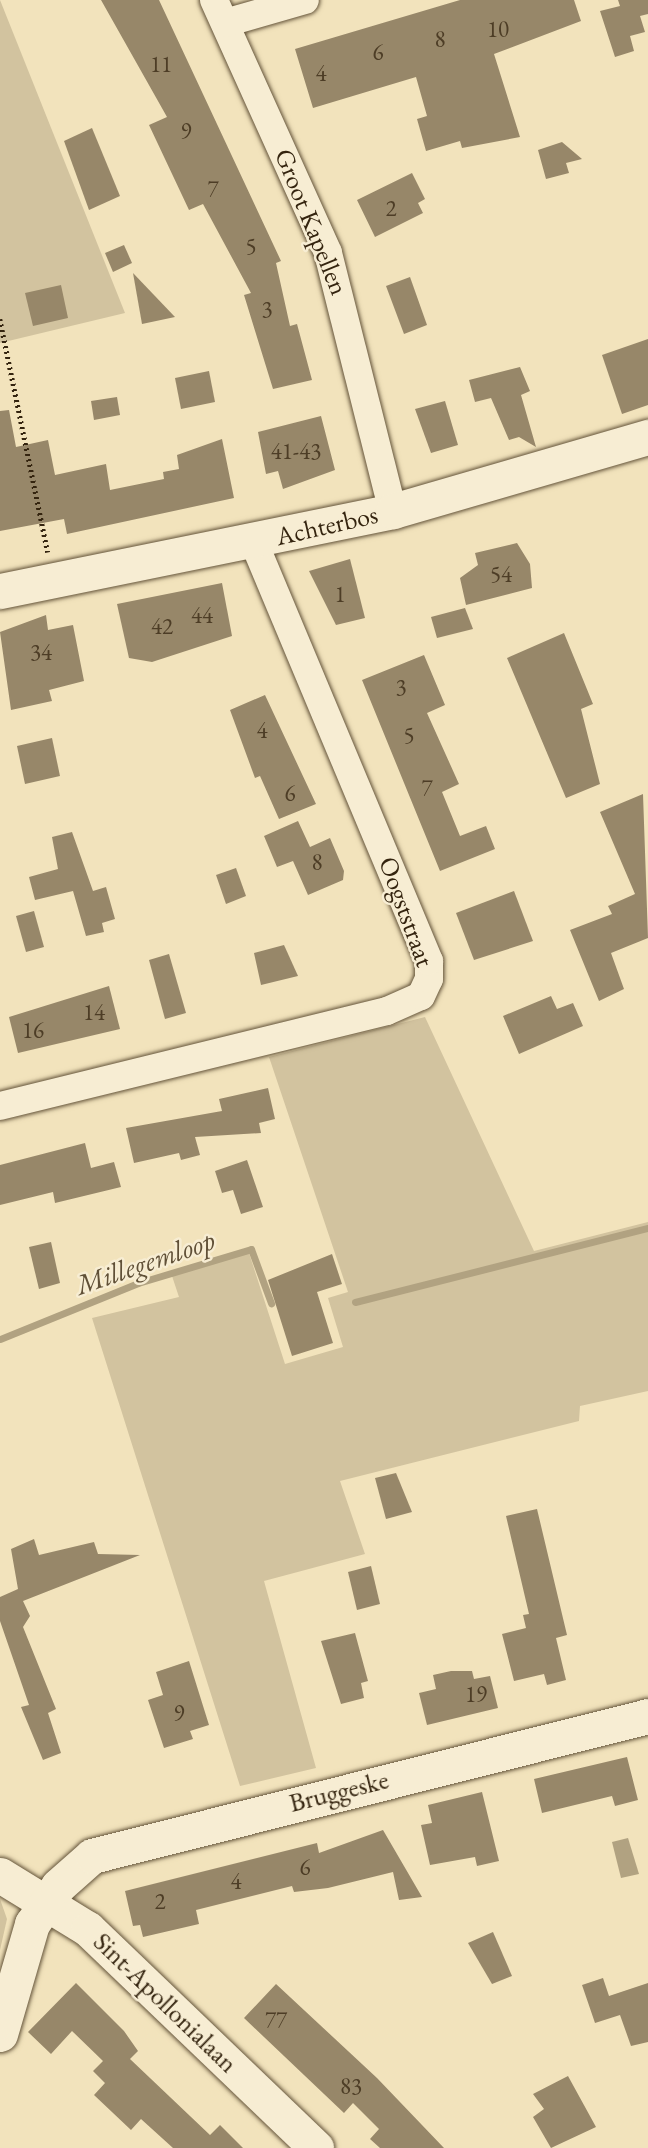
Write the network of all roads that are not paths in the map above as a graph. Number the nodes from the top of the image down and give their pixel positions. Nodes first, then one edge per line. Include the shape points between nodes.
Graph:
1 (305, 0) edge
2 (220, 12) edge
3 (648, 437) edge
4 (393, 511) junction
5 (254, 542) junction
6 (0, 591) edge
7 (0, 1106) edge
8 (648, 1716) edge
9 (0, 1875) edge
10 (48, 1899) junction
11 (0, 2035) edge
12 (316, 2148) edge

1 - 2 street, Groot Kapellen
2 - 4 street, Groot Kapellen via 332,264
3 - 4 street, Achterbos
4 - 5 street, Achterbos
5 - 6 street, Achterbos
5 - 7 street, Oogststraat via 429,961 429,979 421,996 397,1008
8 - 10 street, Bruggeske via 107,1850 76,1867
9 - 10 street, Sint-Apollonialaan
10 - 11 street, Bruggeske via 22,1945
10 - 12 street, Sint-Apollonialaan via 88,1929

